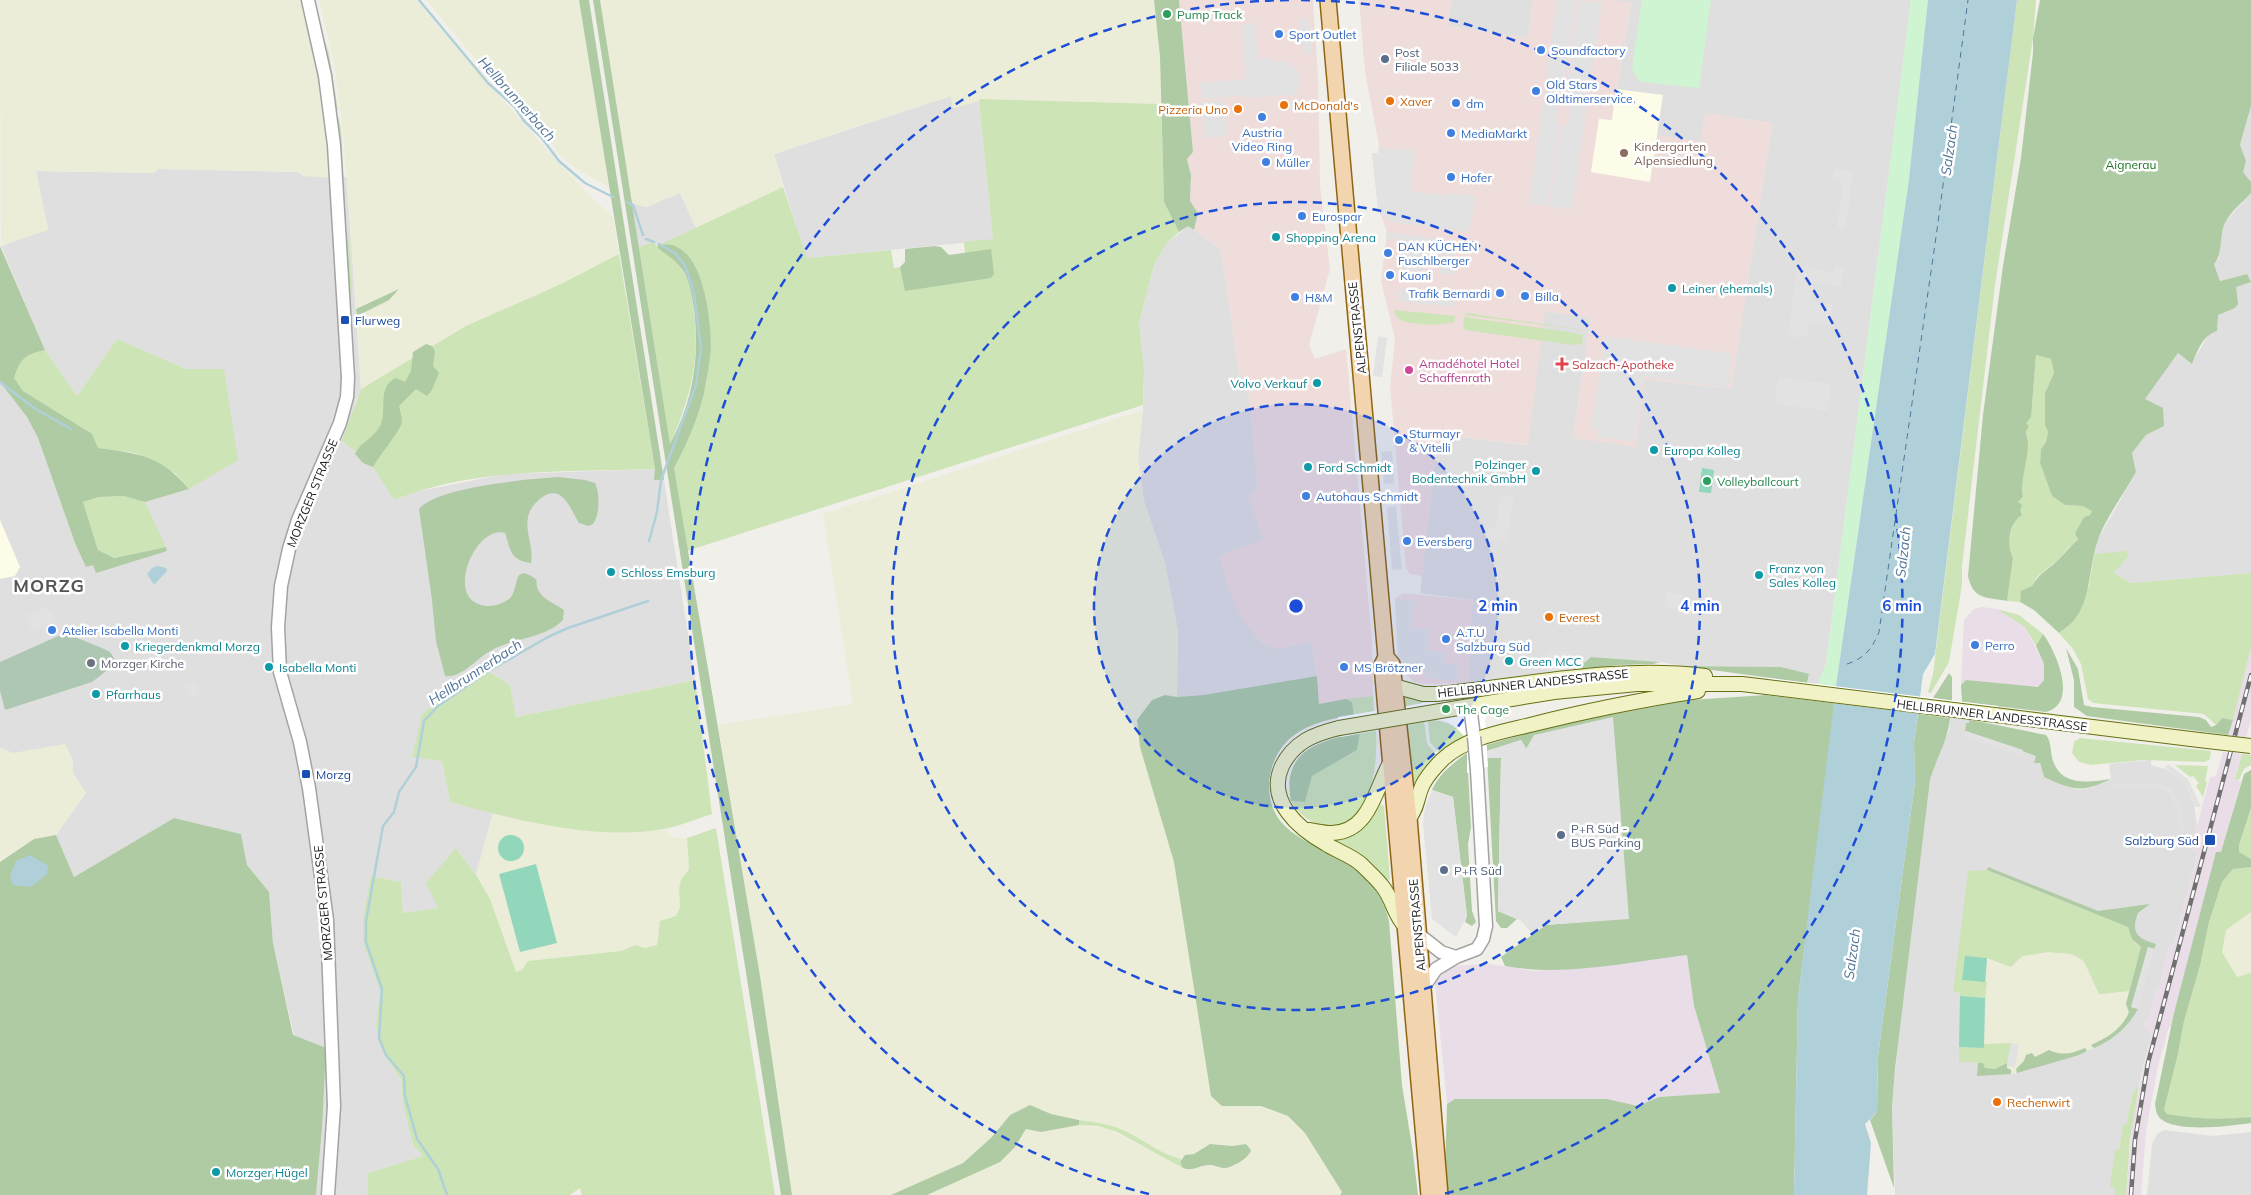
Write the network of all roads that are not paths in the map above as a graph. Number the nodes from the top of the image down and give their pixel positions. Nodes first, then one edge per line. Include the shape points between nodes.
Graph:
1 (308, 0) edge
2 (1328, 0) edge
3 (1386, 657) junction
4 (1732, 684) junction
5 (1394, 686) junction
6 (1470, 706) junction
7 (2251, 746) edge
8 (1390, 763) junction
9 (1409, 818) junction
10 (1306, 830) junction
11 (1411, 930) junction
12 (1456, 957) junction
13 (1423, 988) junction
14 (328, 1195) edge
15 (1428, 1195) edge
16 (1440, 1195) edge

1 - 14 street, MORZGER STRASSE via 325,76 334,145 348,389 340,423 293,535 281,586 278,627 280,672 309,788 326,920 334,1106
2 - 3 main road, ALPENSTRASSE
3 - 5 main road, ALPENSTRASSE via 1392,664
3 - 8 main road, ALPENSTRASSE via 1382,665
4 - 5 main road, HELLBRUNNER LANDESSTRASSE via 1703,676 1660,672 1617,673 1437,694 1423,694
4 - 6 main road, HELLBRUNNER LANDESSTRASSE via 1637,684 1554,692
4 - 7 main road, HELLBRUNNER LANDESSTRASSE, bridge
4 - 9 main road, HELLBRUNNER LANDESSTRASSE via 1714,690 1572,714 1465,744 1450,753 1431,772 1424,783 1416,811
5 - 9 main road, ALPENSTRASSE
6 - 10 main road, HELLBRUNNER LANDESSTRASSE, bridge via 1319,732 1299,743 1280,770 1278,789 1282,805
6 - 12 street, HELLBRUNNER LANDESSTRASSE, bridge via 1486,926 1477,949
8 - 10 main road via 1366,814 1357,824 1345,831 1332,833
8 - 11 main road, ALPENSTRASSE
9 - 11 main road, ALPENSTRASSE
10 - 11 main road, HELLBRUNNER LANDESSTRASSE via 1360,862 1384,888 1396,918
11 - 12 street, HELLBRUNNER LANDESSTRASSE via 1441,952
11 - 13 main road, ALPENSTRASSE
11 - 15 main road, ALPENSTRASSE
12 - 13 street, HELLBRUNNER LANDESSTRASSE via 1436,970
13 - 16 main road, ALPENSTRASSE

